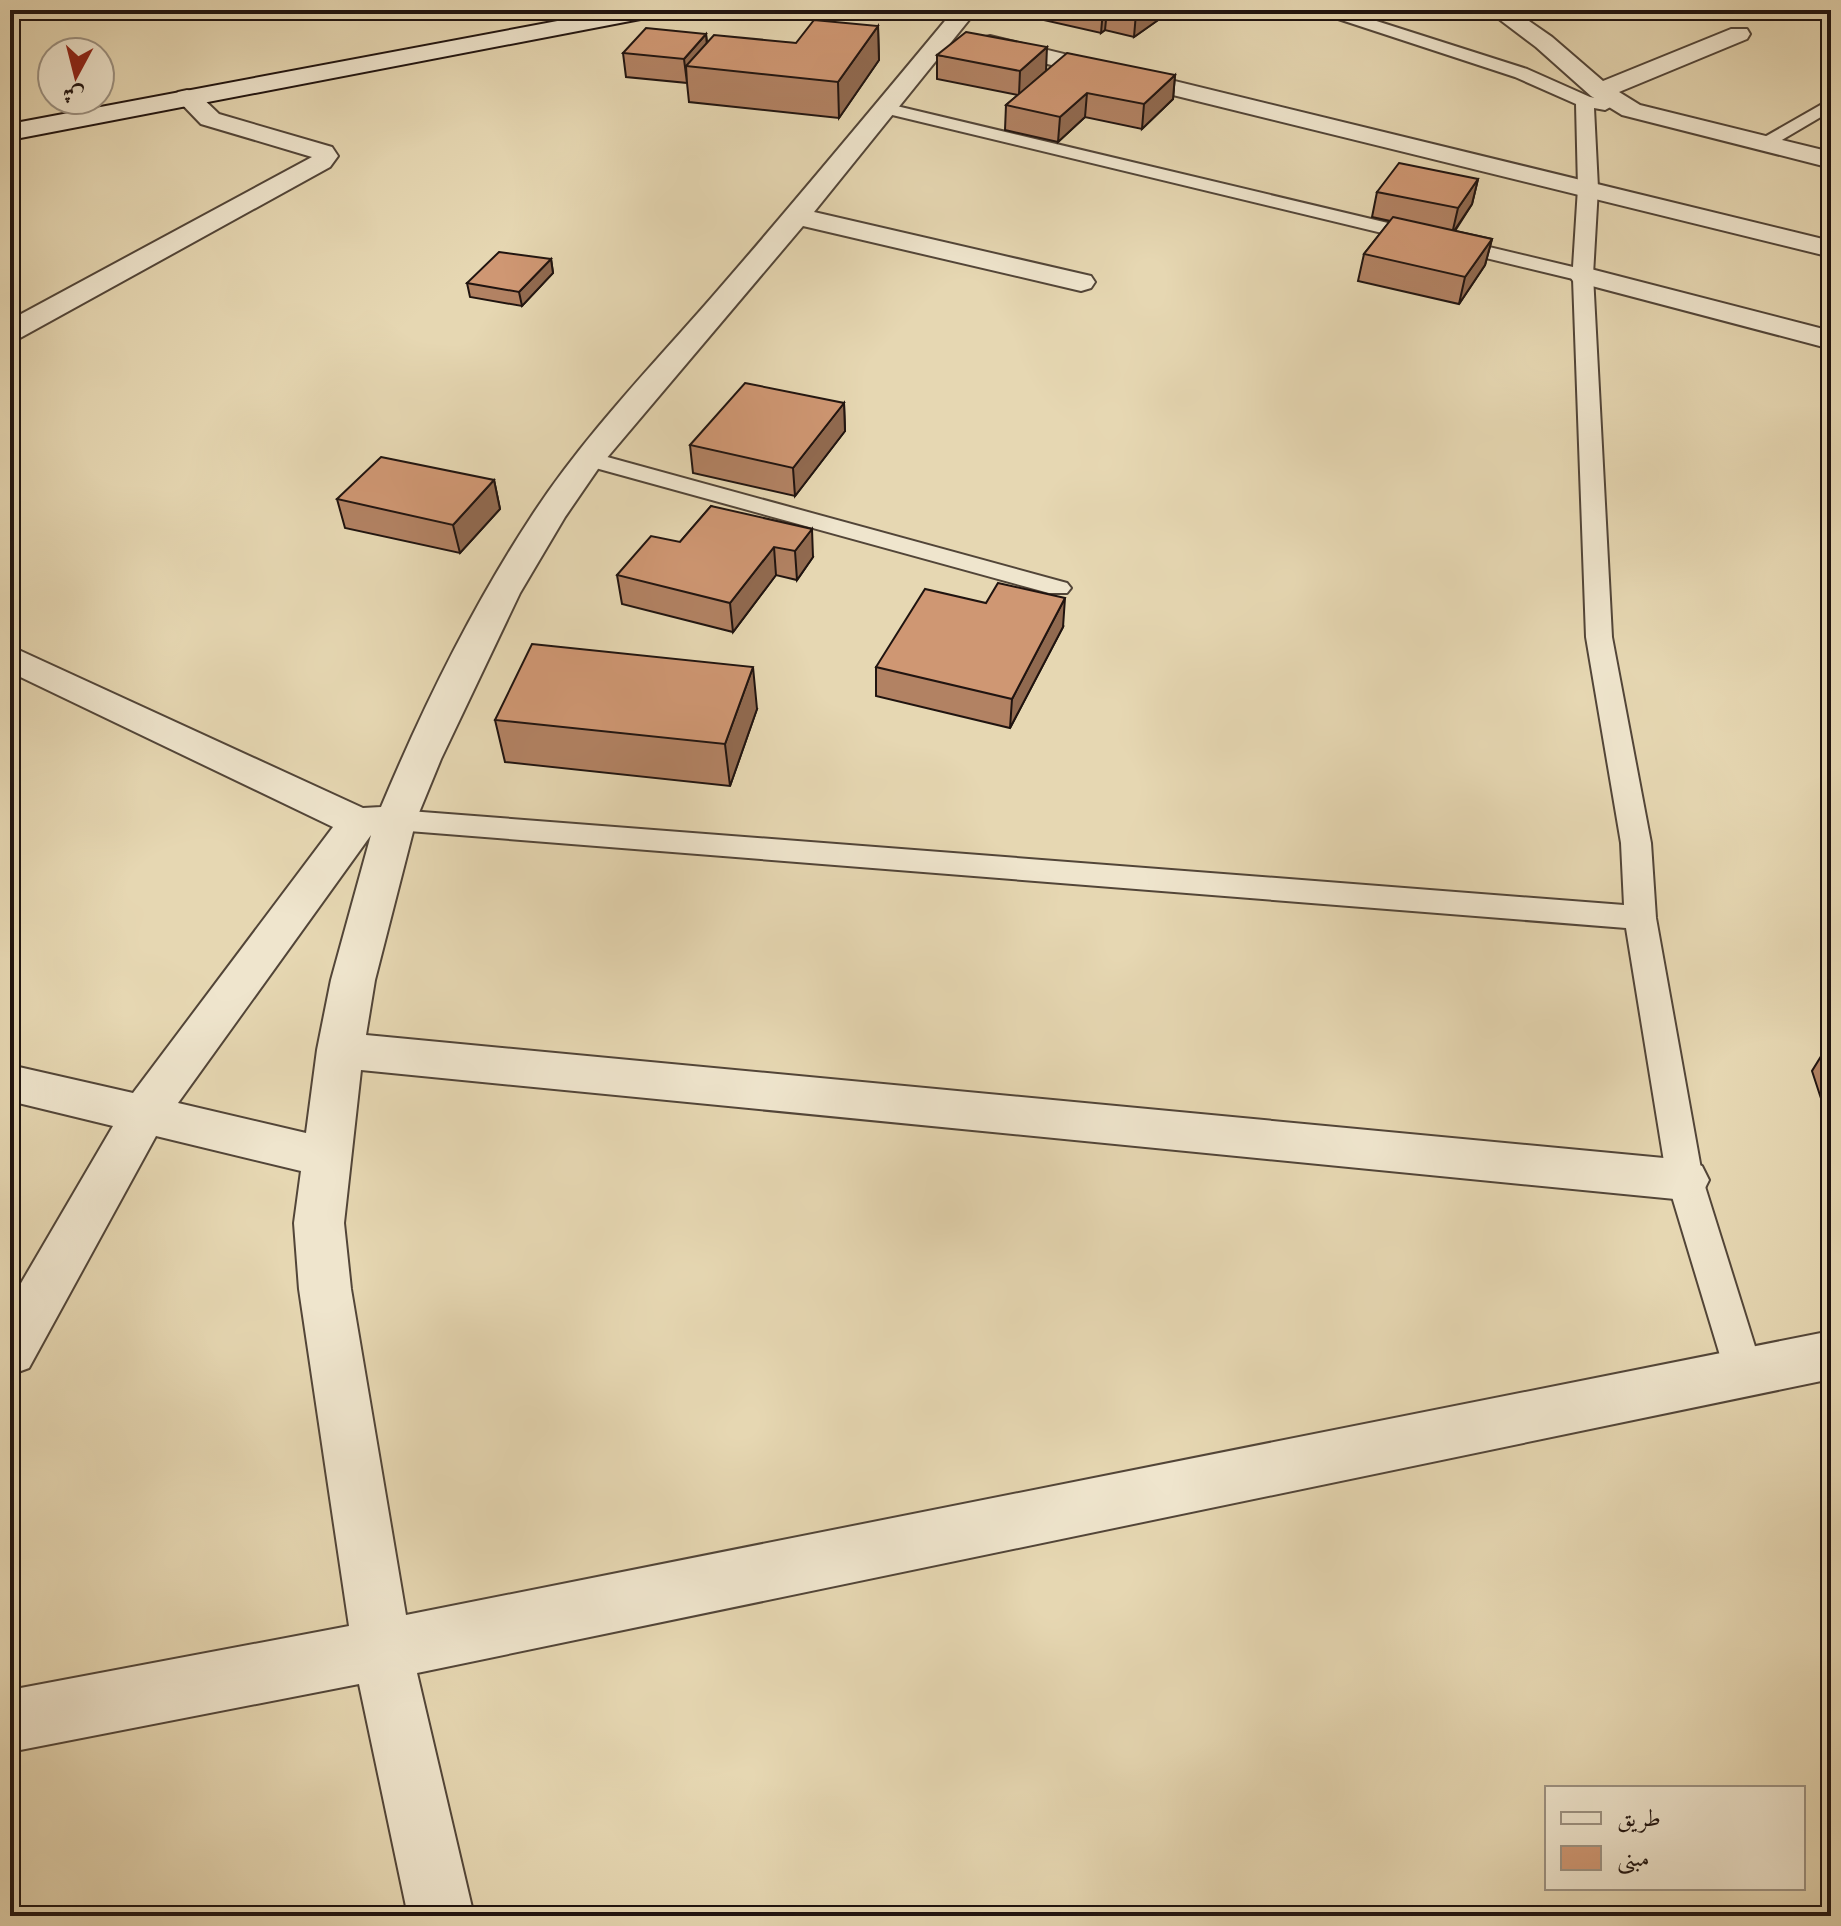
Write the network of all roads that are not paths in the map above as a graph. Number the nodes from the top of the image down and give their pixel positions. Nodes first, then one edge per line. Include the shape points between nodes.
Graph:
1 (651, 10) edge
2 (827, 10) edge
3 (854, 10) edge
4 (966, 10) edge
5 (1326, 10) edge
6 (1498, 10) edge
7 (1743, 10) edge
8 (1724, 15) dead end
9 (946, 33) junction
10 (1739, 34) dead end
11 (1593, 96) junction
12 (187, 97) junction
13 (1831, 104) edge
14 (884, 108) junction
15 (10, 132) edge
16 (1763, 143) junction
17 (1831, 160) edge
18 (1588, 188) junction
19 (797, 216) junction
20 (1831, 249) edge
21 (1583, 275) junction
22 (1081, 282) dead end
23 (10, 332) edge
24 (1831, 340) edge
25 (589, 459) junction
26 (1058, 588) dead end
27 (10, 658) edge
28 (377, 821) junction
29 (1640, 918) junction
30 (340, 1050) junction
31 (10, 1083) edge
32 (143, 1116) junction
33 (326, 1157) junction
34 (1685, 1180) junction
35 (10, 1351) edge
36 (1831, 1355) edge
37 (1744, 1372) junction
38 (382, 1650) junction
39 (10, 1721) edge
40 (441, 1916) edge

1 - 12 street
2 - 3 lane
4 - 9 street
5 - 11 lane
6 - 11 street via 1544,42
7 - 8 lane
9 - 14 street
9 - 18 street
10 - 11 street
11 - 16 street
11 - 18 lane
12 - 15 street
12 - 23 street via 210,119 325,156
13 - 16 lane
14 - 19 street
14 - 21 lane
16 - 17 street
18 - 20 street
18 - 21 lane
19 - 22 street
19 - 25 street
21 - 24 street
21 - 29 lane via 1599,637 1636,843
25 - 26 lane
25 - 28 street via 502,593 421,759
27 - 28 street
28 - 29 lane
28 - 30 street
28 - 32 street
29 - 34 lane
30 - 33 street
30 - 34 street
31 - 32 street
32 - 33 street
32 - 35 street
33 - 38 street via 319,1223 325,1289
34 - 37 lane
36 - 37 street
37 - 38 street
38 - 39 street
38 - 40 street

